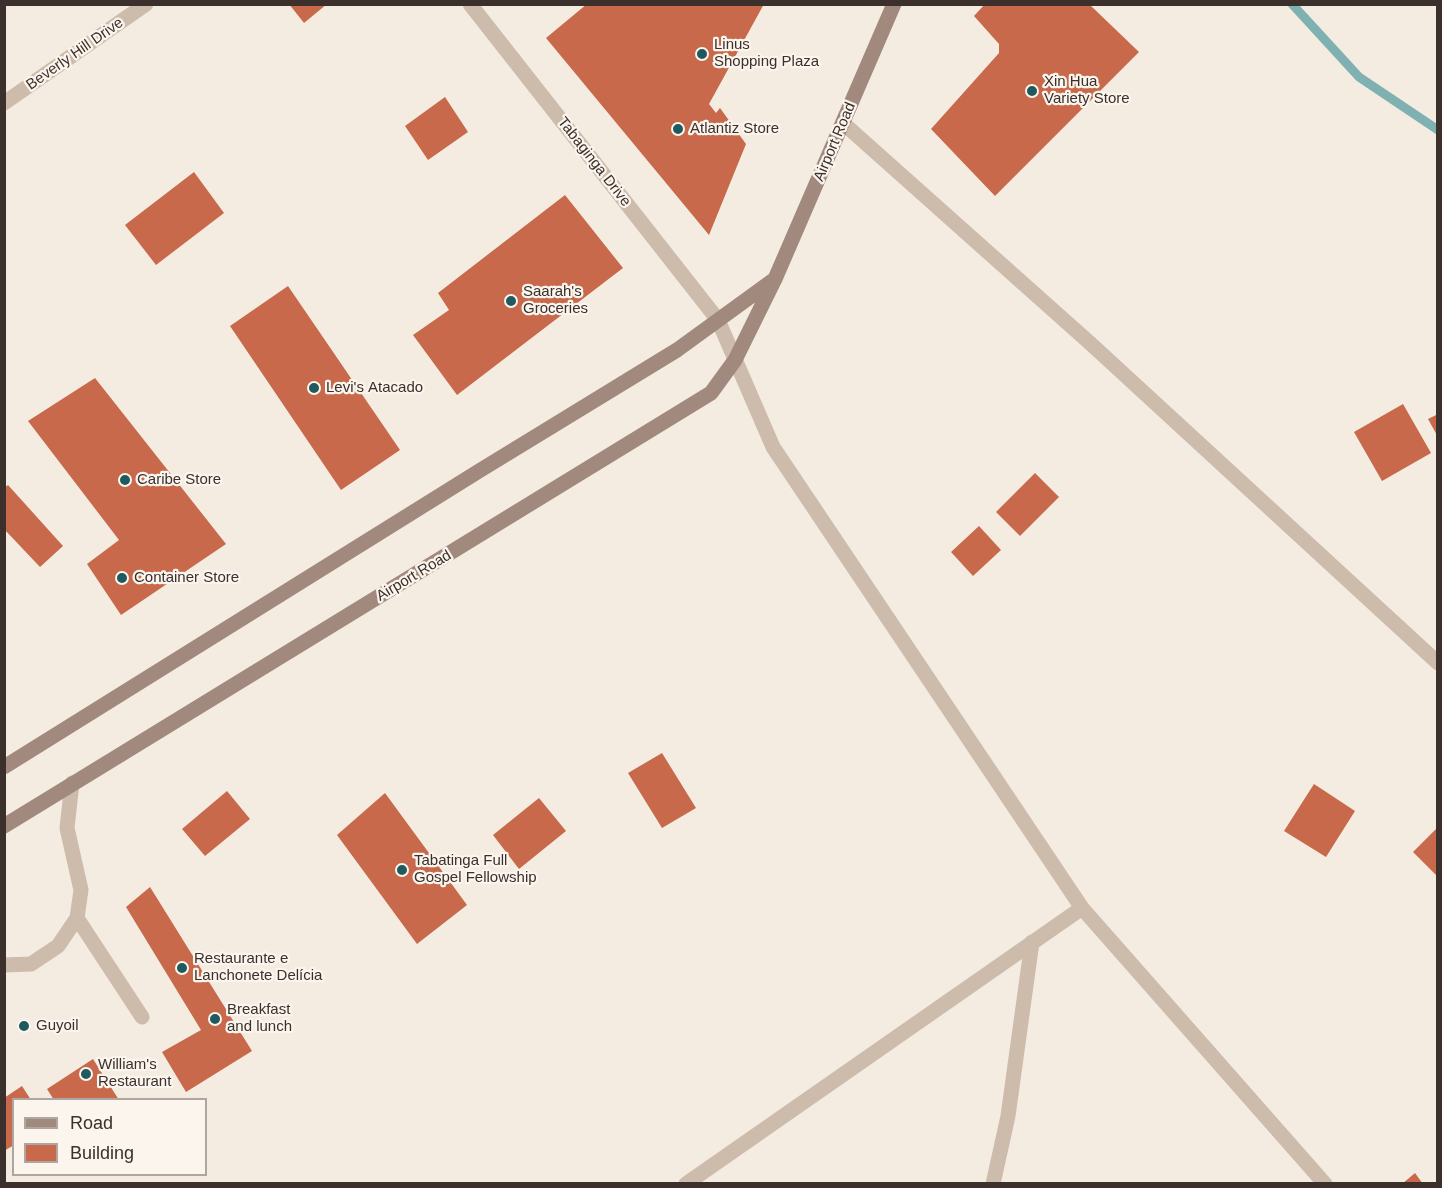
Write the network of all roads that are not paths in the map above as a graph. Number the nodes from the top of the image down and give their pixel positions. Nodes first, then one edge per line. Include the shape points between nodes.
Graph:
1 (146, 4) edge
2 (470, 4) edge
3 (894, 4) edge
4 (4, 103) edge
5 (843, 123) junction
6 (775, 279) junction
7 (718, 320) junction
8 (735, 360) junction
9 (1437, 663) edge
10 (4, 767) edge
11 (72, 783) junction
12 (4, 826) edge
13 (1082, 908) junction
14 (77, 918) junction
15 (1032, 942) junction
16 (4, 965) edge
17 (142, 1017) dead end
18 (686, 1184) edge
19 (993, 1184) edge
20 (1325, 1184) edge

1 - 4 street, Beverly Hill Drive
2 - 7 street, Tabaginga Drive
3 - 5 street, Airport Road
5 - 6 street, Airport Road
5 - 9 street via 1091,344
6 - 7 street
6 - 8 street, Airport Road
7 - 8 street, Tabaginga Drive
7 - 10 street via 677,350
8 - 11 street, Airport Road via 711,393
8 - 13 street, Tabaginga Drive via 773,447
11 - 12 street, Airport Road
11 - 14 street via 67,828 81,890
13 - 15 street
13 - 20 street, Tabaginga Drive
14 - 16 street via 58,946 31,964
14 - 17 street
15 - 18 street
15 - 19 street via 1008,1116

